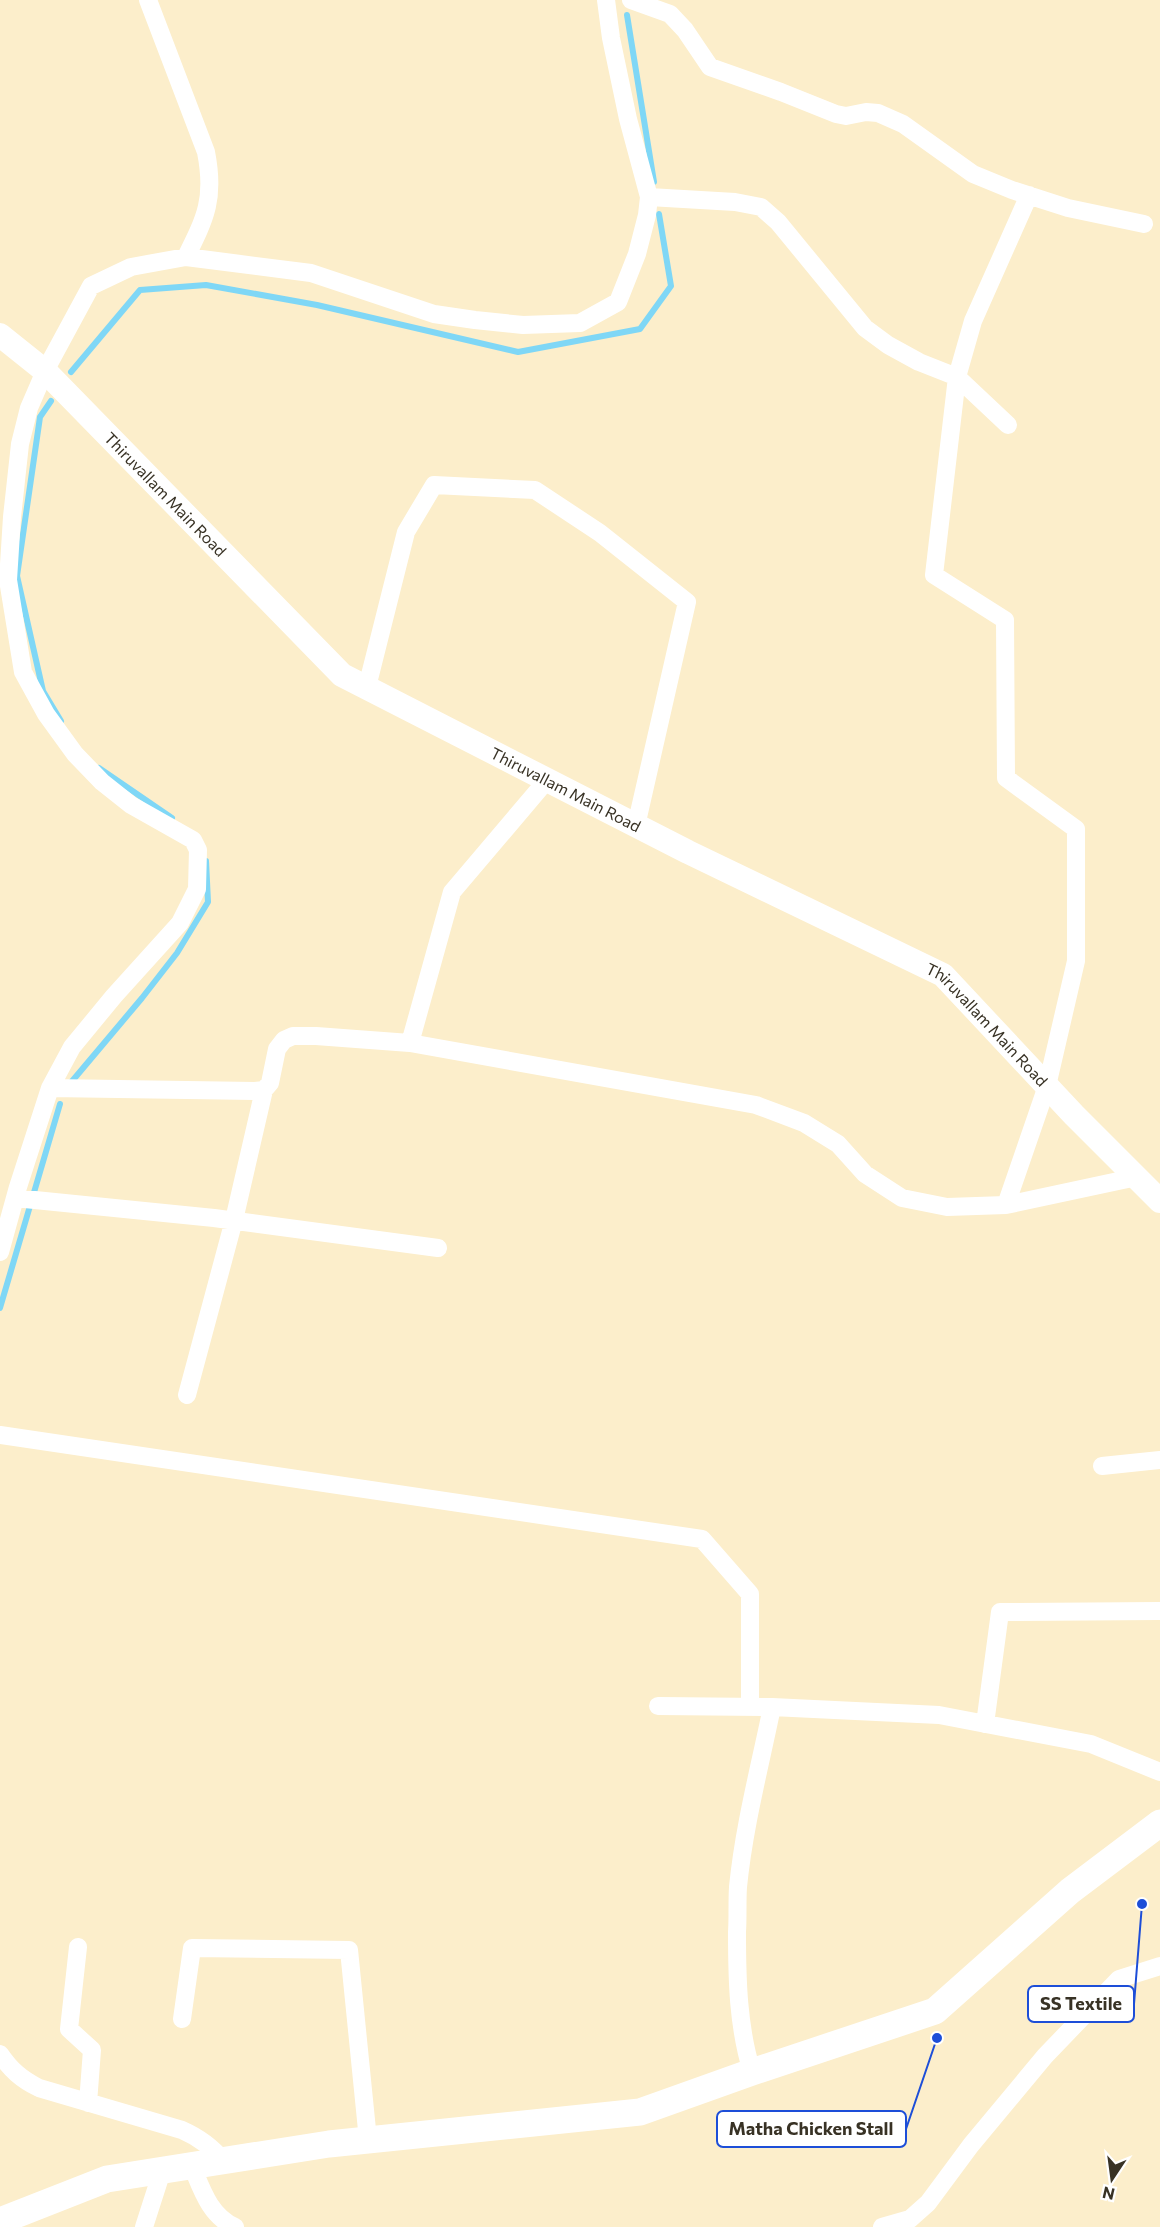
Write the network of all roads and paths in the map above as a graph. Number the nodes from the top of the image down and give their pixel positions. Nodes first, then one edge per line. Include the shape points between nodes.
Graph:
1 (148, 0) edge
2 (606, 0) edge
3 (631, 0) edge
4 (1029, 195) junction
5 (649, 197) junction
6 (1144, 224) dead end
7 (186, 257) junction
8 (0, 335) edge
9 (45, 371) junction
10 (957, 377) junction
11 (1008, 425) dead end
12 (367, 687) junction
13 (547, 780) junction
14 (636, 826) junction
15 (410, 1042) junction
16 (1047, 1086) junction
17 (50, 1088) junction
18 (264, 1090) junction
19 (1137, 1177) junction
20 (15, 1198) junction
21 (1160, 1201) edge
22 (1006, 1205) junction
23 (234, 1220) junction
24 (438, 1248) dead end
25 (0, 1252) edge
26 (187, 1395) dead end
27 (0, 1435) edge
28 (1160, 1460) edge
29 (1102, 1466) dead end
30 (1160, 1611) edge
31 (658, 1706) dead end
32 (750, 1707) junction
33 (772, 1707) junction
34 (985, 1724) junction
35 (1160, 1772) edge
36 (1160, 1822) edge
37 (78, 1947) dead end
38 (1160, 1966) edge
39 (182, 2019) dead end
40 (0, 2054) edge
41 (752, 2072) junction
42 (88, 2103) junction
43 (368, 2140) junction
44 (224, 2161) junction
45 (192, 2166) junction
46 (162, 2171) junction
47 (0, 2222) edge
48 (910, 2223) edge
49 (144, 2227) edge
50 (235, 2227) edge
51 (882, 2227) edge

1 - 7 street via 206,152 210,173 205,219
2 - 5 street via 626,107
3 - 4 street via 670,14 710,67 836,114 878,113 903,124 973,174
4 - 6 street via 1068,208
4 - 10 street via 973,321
5 - 7 street via 637,254 618,302 580,323 523,325 434,314 311,273
5 - 10 street via 761,207 778,222 865,328 898,351
7 - 9 street via 131,267 91,286
8 - 9 street, Thiruvallam Main Road
9 - 12 street, Thiruvallam Main Road via 342,675
9 - 17 street via 29,408 20,444 12,517 8,580 23,672 46,714 75,754 102,782 131,805 193,840 198,850 196,889 180,923 72,1047
10 - 11 street
10 - 16 street via 934,575 1005,620 1006,778 1076,829 1076,961
12 - 13 street, Thiruvallam Main Road
12 - 14 street via 406,532 434,485 535,490 600,533 687,602
13 - 14 street, Thiruvallam Main Road
13 - 15 street via 452,892
14 - 16 street, Thiruvallam Main Road via 943,975
15 - 18 street via 293,1036 277,1049 270,1083
15 - 22 street via 756,1105 804,1123 838,1144 865,1174 902,1198 947,1207
16 - 19 street, Thiruvallam Main Road
16 - 22 street
17 - 18 street
17 - 20 street
18 - 23 street
19 - 21 street, Thiruvallam Main Road
19 - 22 street
20 - 23 street
20 - 25 street
23 - 24 street
23 - 26 street
27 - 32 street via 702,1539 750,1594
28 - 29 street
30 - 34 street via 1000,1612
31 - 32 street
32 - 33 street
33 - 34 street via 939,1715
33 - 41 street via 738,1887 740,2022
34 - 35 street via 1090,1744
36 - 41 main road via 1070,1891 935,2012
37 - 42 street via 69,2029 92,2050
38 - 48 street via 1119,1979 1088,2010 1045,2056
39 - 43 street via 192,1948 349,1950
40 - 42 street via 22,2080
41 - 43 main road via 640,2112
42 - 44 street via 190,2133
43 - 44 main road
44 - 45 main road
45 - 46 main road
45 - 50 street via 208,2203 225,2223
46 - 47 main road via 107,2179
46 - 49 street
48 - 51 street

